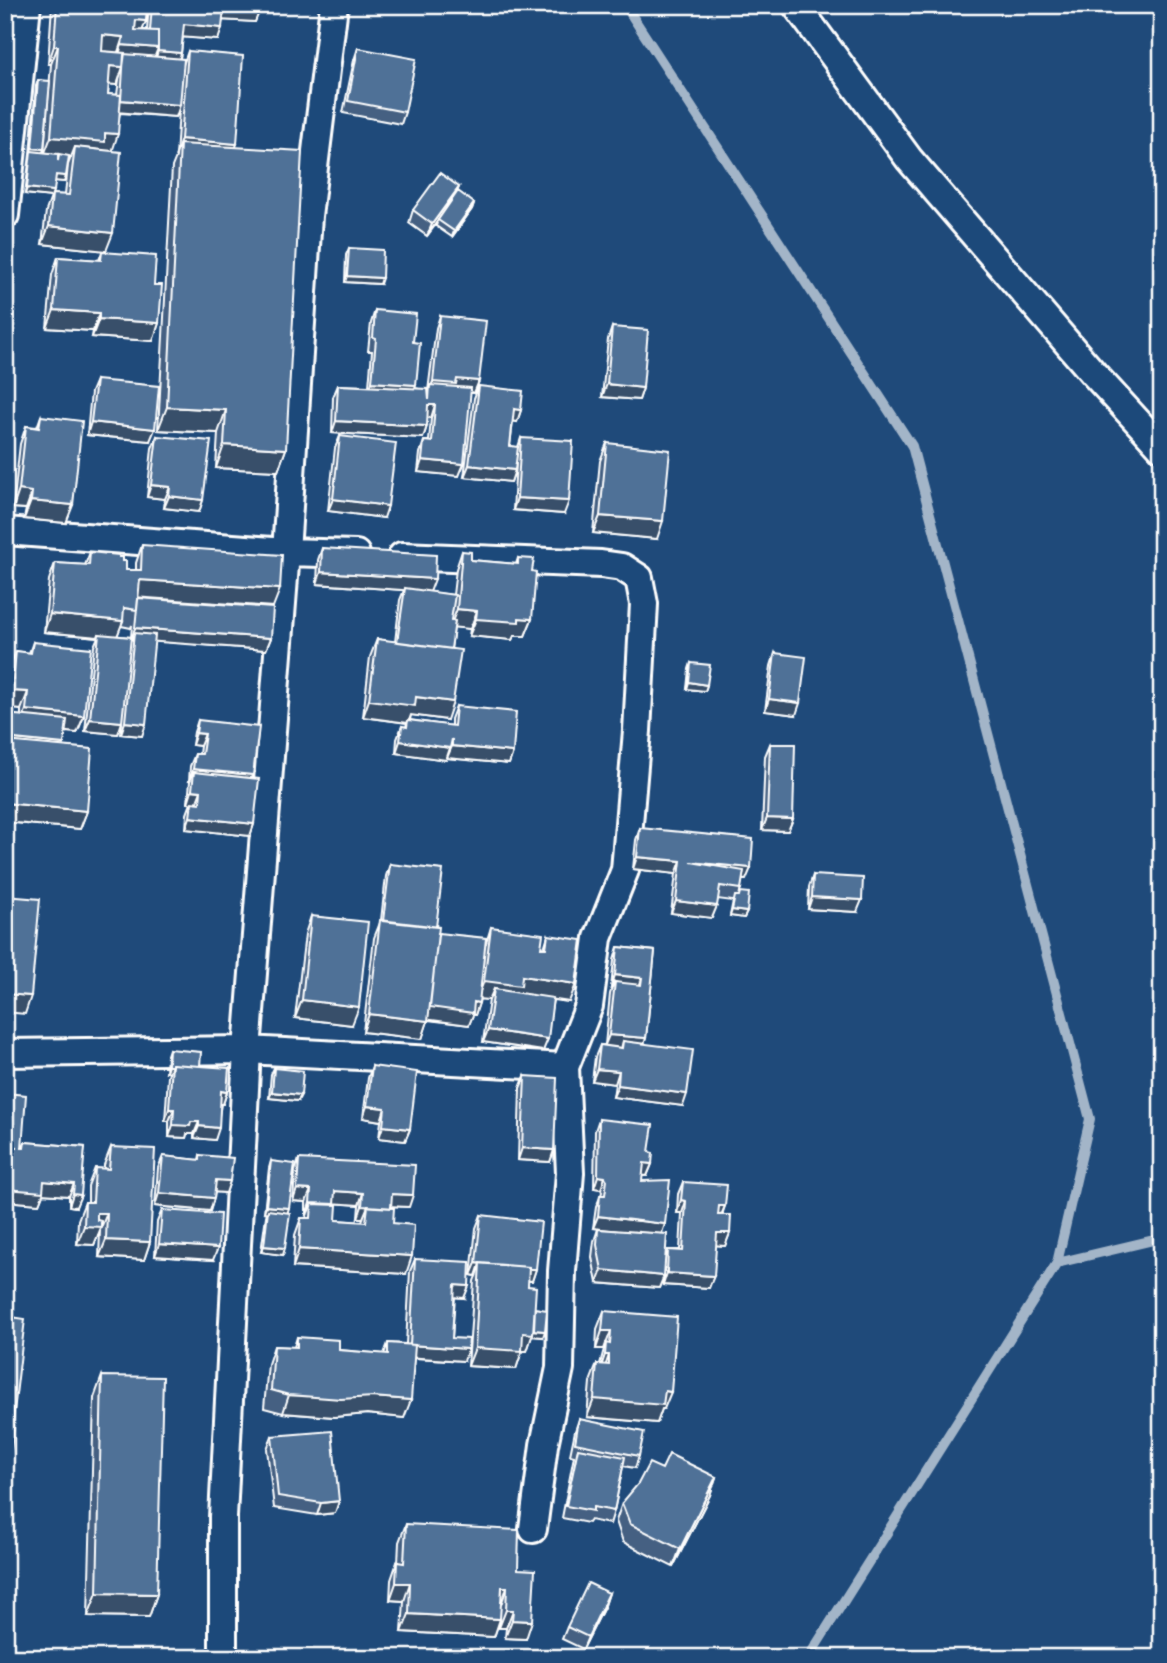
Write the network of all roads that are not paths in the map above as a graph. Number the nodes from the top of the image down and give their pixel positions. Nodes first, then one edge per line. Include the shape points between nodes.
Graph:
1 (27, 5) edge
2 (334, 5) edge
3 (796, 5) edge
4 (5, 215) edge
5 (1162, 448) edge
6 (5, 531) edge
7 (286, 552) junction
8 (247, 1050) junction
9 (5, 1053) edge
10 (565, 1067) junction
11 (533, 1529) dead end
12 (223, 1658) edge

1 - 4 street
2 - 7 street via 308,216
3 - 5 street via 909,159
6 - 7 street
7 - 8 street
7 - 10 street via 601,564 622,567 639,578 644,604 625,870 598,938 589,1006
8 - 9 street
8 - 10 street
8 - 12 street via 223,1517
10 - 11 street via 570,1172 560,1368

